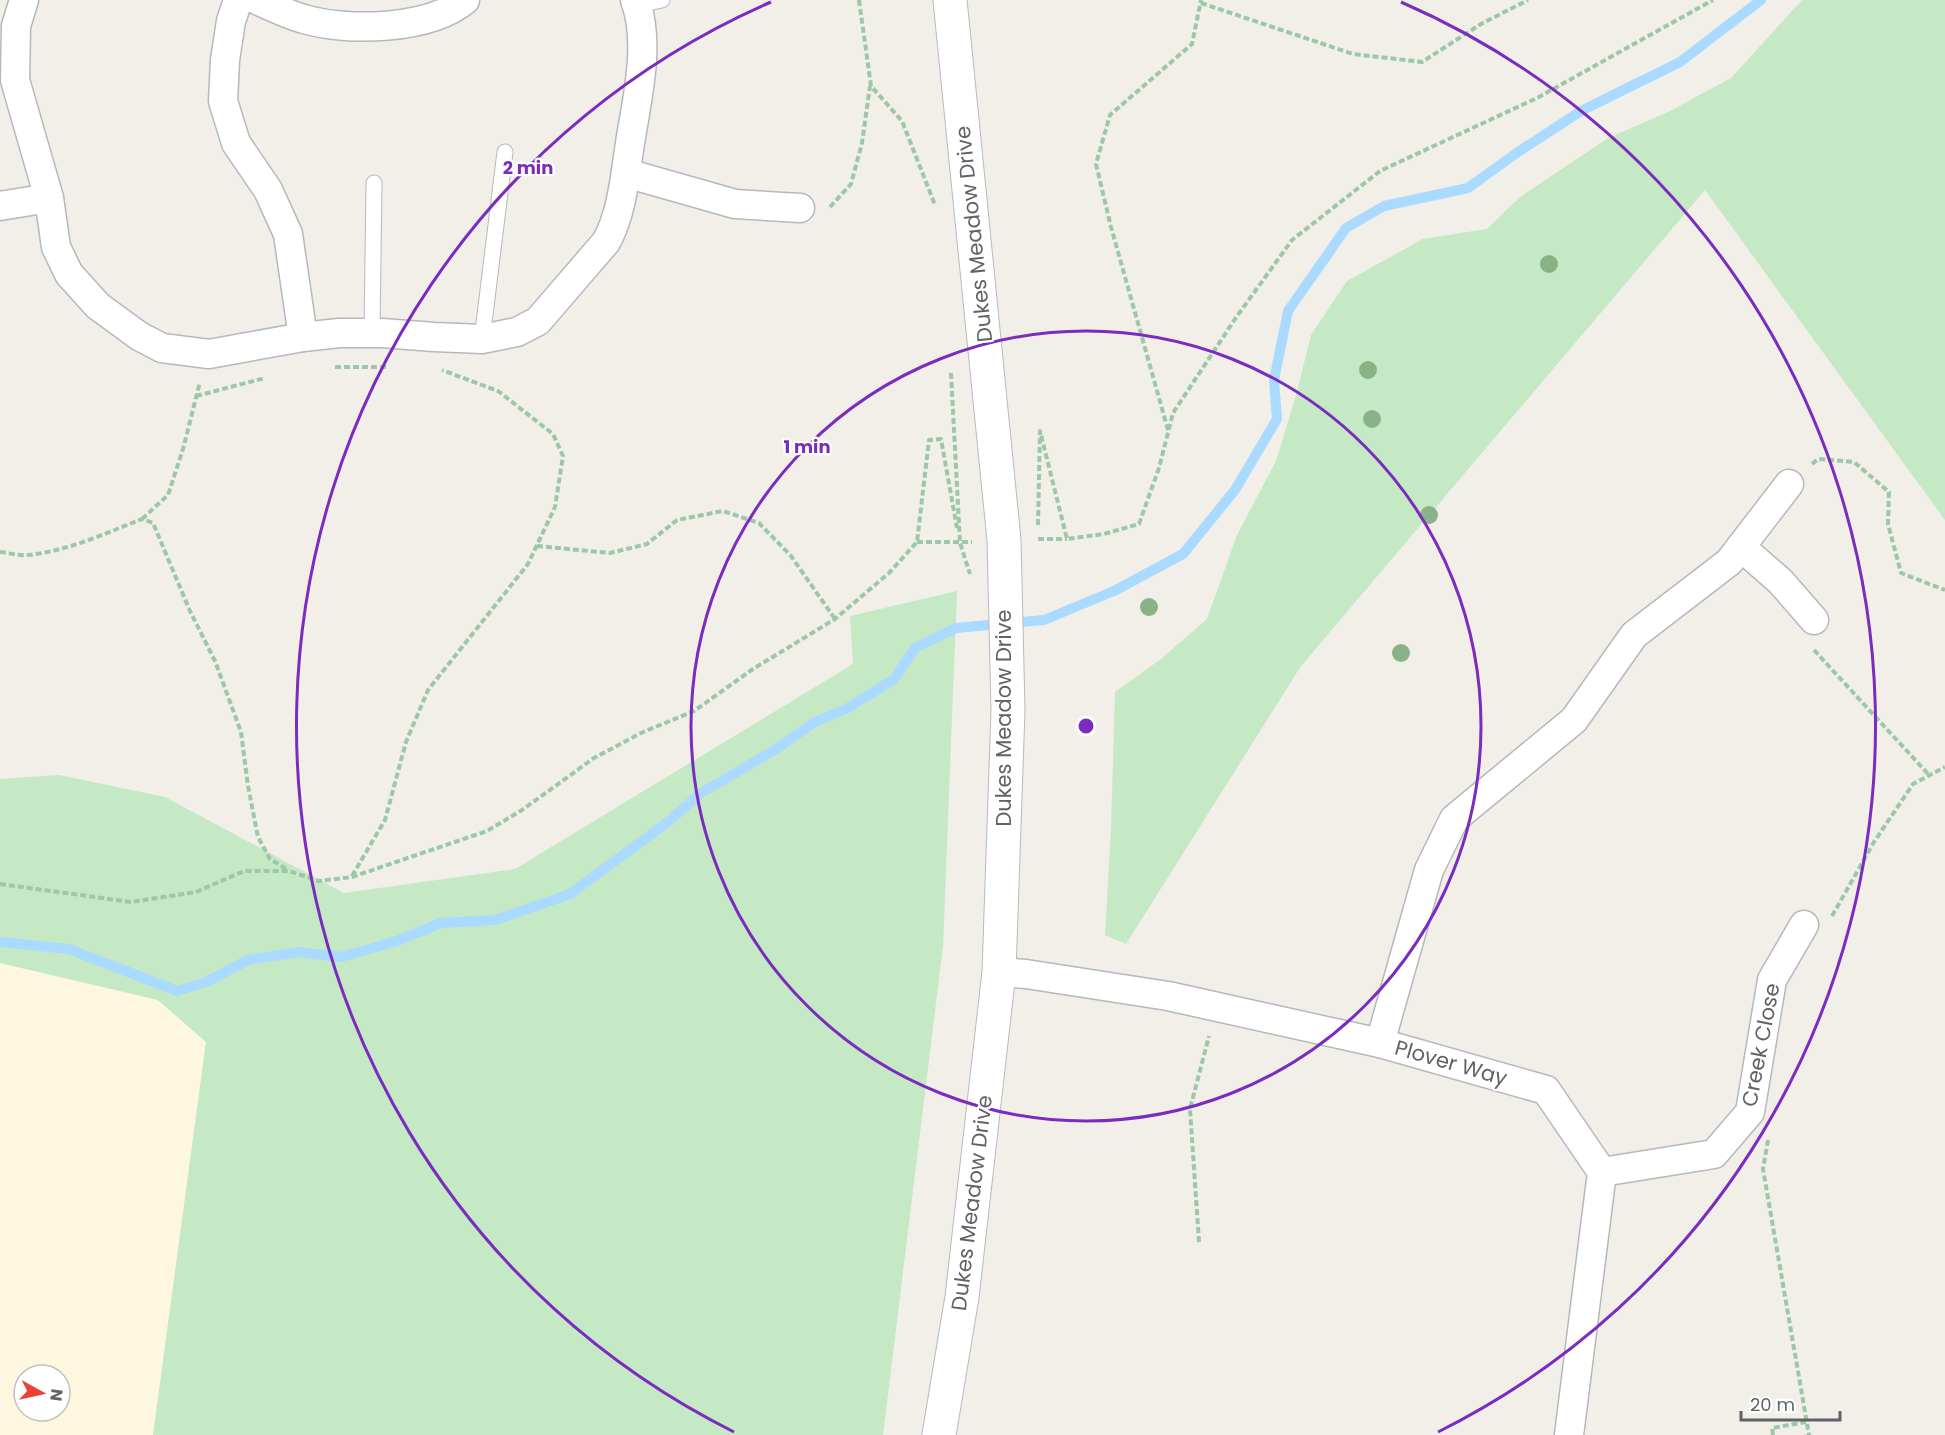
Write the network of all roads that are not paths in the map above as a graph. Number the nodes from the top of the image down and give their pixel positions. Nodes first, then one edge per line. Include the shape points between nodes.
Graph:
1 (24, 0) edge
2 (238, 0) edge
3 (257, 0) edge
4 (465, 0) edge
5 (950, 0) edge
6 (645, 2) edge
7 (505, 152) dead end
8 (626, 173) junction
9 (374, 183) dead end
10 (49, 198) junction
11 (0, 206) edge
12 (800, 208) road end
13 (372, 333) junction
14 (303, 337) junction
15 (482, 339) junction
16 (1790, 484) road end
17 (1741, 547) junction
18 (1814, 620) road end
19 (1816, 924) road end
20 (999, 972) junction
21 (1380, 1043) junction
22 (1602, 1172) junction
23 (939, 1435) edge
24 (1569, 1435) edge

1 - 10 street via 16,26 15,80
2 - 14 street via 225,60 223,100 236,143 268,190 288,234
3 - 4 street via 303,19 355,26 426,19
5 - 20 street, Dukes Meadow Drive via 1004,543 1008,710
6 - 8 street via 641,75
7 - 15 lane
8 - 12 street via 735,204
8 - 15 street via 614,228 576,279 538,321 517,332
9 - 13 lane
10 - 11 street
10 - 14 street via 56,247 69,274 99,306 139,336 162,348 209,354
13 - 14 street
13 - 15 street
16 - 17 street
17 - 18 street via 1780,581
17 - 21 street via 1729,562 1634,635 1575,720 1454,819 1429,870
19 - 22 street, Creek Close via 1772,980 1750,1112 1714,1154
20 - 21 street, Plover Way via 1145,992
20 - 23 street, Dukes Meadow Drive via 962,1297
21 - 22 street, Plover Way via 1546,1090
22 - 24 street

